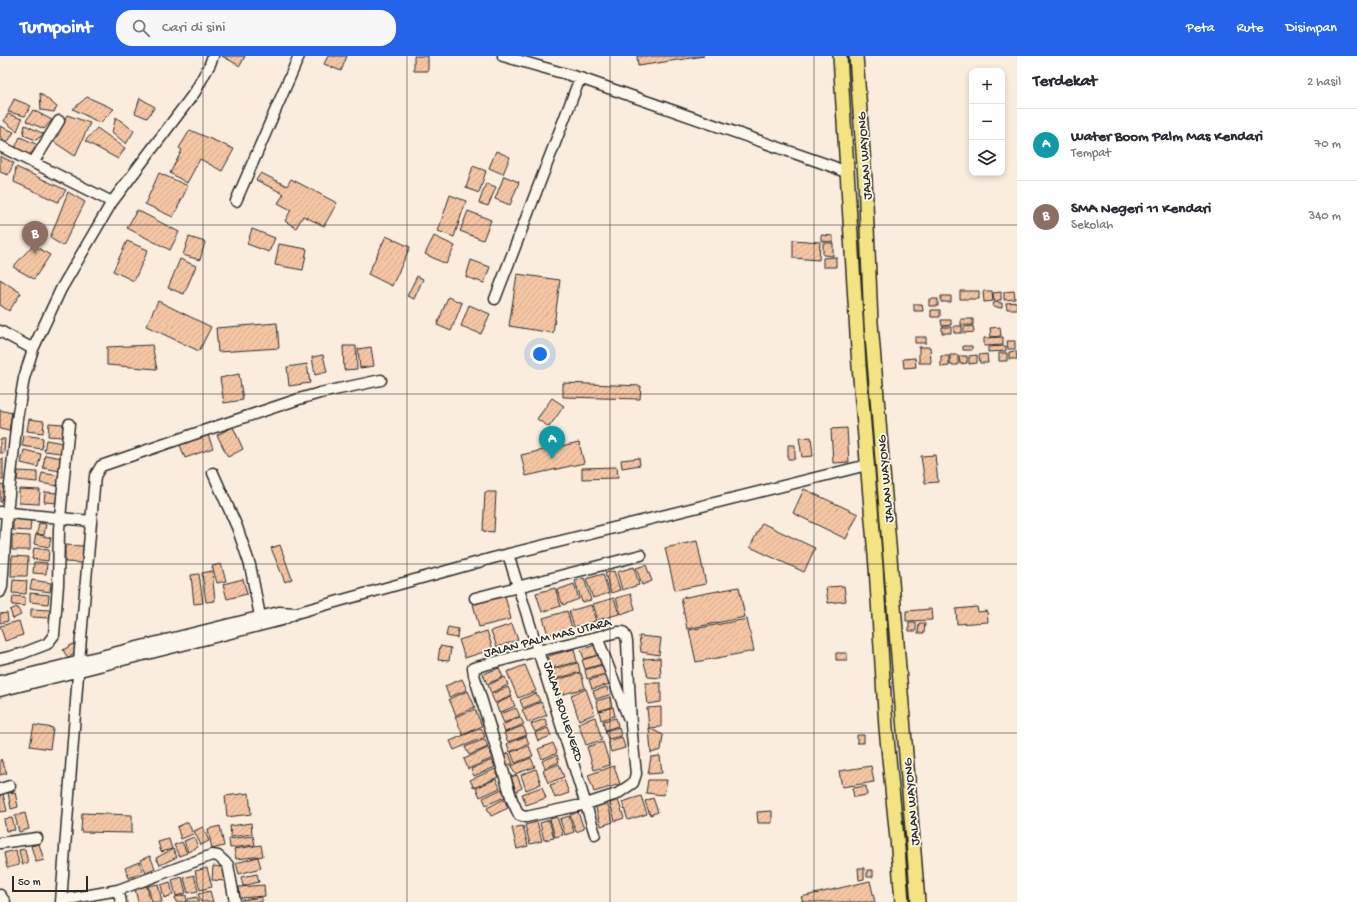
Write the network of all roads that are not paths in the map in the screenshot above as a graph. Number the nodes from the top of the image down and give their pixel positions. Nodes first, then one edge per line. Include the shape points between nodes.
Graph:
1 (213, 56) edge
2 (299, 56) edge
3 (503, 56) edge
4 (840, 56) edge
5 (856, 56) edge
6 (580, 78) junction
7 (59, 121) dead end
8 (0, 146) edge
9 (33, 163) junction
10 (847, 173) junction
11 (236, 201) dead end
12 (112, 202) junction
13 (495, 299) dead end
14 (0, 331) edge
15 (33, 350) junction
16 (381, 380) dead end
17 (68, 424) dead end
18 (867, 465) junction
19 (212, 473) dead end
20 (3, 512) edge
21 (60, 517) junction
22 (91, 521) junction
23 (505, 555) junction
24 (641, 555) dead end
25 (516, 587) junction
26 (0, 592) edge
27 (475, 598) dead end
28 (296, 613) junction
29 (260, 616) junction
30 (597, 637) junction
31 (535, 651) junction
32 (0, 659) edge
33 (79, 666) junction
34 (0, 680) edge
35 (0, 690) edge
36 (631, 725) junction
37 (10, 786) dead end
38 (0, 789) edge
39 (584, 804) junction
40 (595, 834) dead end
41 (37, 838) dead end
42 (0, 843) edge
43 (118, 890) junction
44 (0, 895) edge
45 (62, 901) edge
46 (5, 902) edge
47 (121, 902) edge
48 (235, 902) edge
49 (902, 902) edge
50 (918, 902) edge

1 - 12 street via 195,92
2 - 11 street
3 - 6 street
4 - 10 main road, JALAN WAYONG
5 - 50 main road, JALAN WAYONG via 865,179 870,323
6 - 10 street
6 - 13 street
7 - 9 street
8 - 9 street
9 - 12 street
10 - 18 main road, JALAN WAYONG
12 - 15 street via 61,289
14 - 15 street
15 - 20 street via 24,378
16 - 22 street via 299,399 101,466 94,476
17 - 21 street
18 - 23 street
18 - 49 main road, JALAN WAYONG via 886,728
19 - 29 street via 237,527 250,564
20 - 21 street
20 - 26 street
21 - 22 street
21 - 32 street via 54,634 48,644
22 - 33 street
23 - 25 street, JALAN BOULEVERD
23 - 28 street
24 - 25 street
25 - 27 street
25 - 31 street, JALAN BOULEVERD
28 - 29 street via 279,612
28 - 33 street via 282,620
29 - 33 street
30 - 31 street, JALAN PALM MAS UTARA
30 - 36 street
30 - 36 street, JALAN PALM MAS UTARA via 618,632 622,632 626,637
31 - 39 street, JALAN BOULEVERD
31 - 39 street, JALAN PALM MAS UTARA via 473,668 512,800 519,815 526,817
33 - 34 street
33 - 35 street
33 - 45 street
36 - 39 street, JALAN PALM MAS UTARA via 636,774 633,783 618,794
37 - 38 street
39 - 40 street, JALAN BOULEVERD
41 - 42 street
43 - 45 street
43 - 47 street
43 - 48 street via 212,855 218,856 228,865
44 - 46 street

